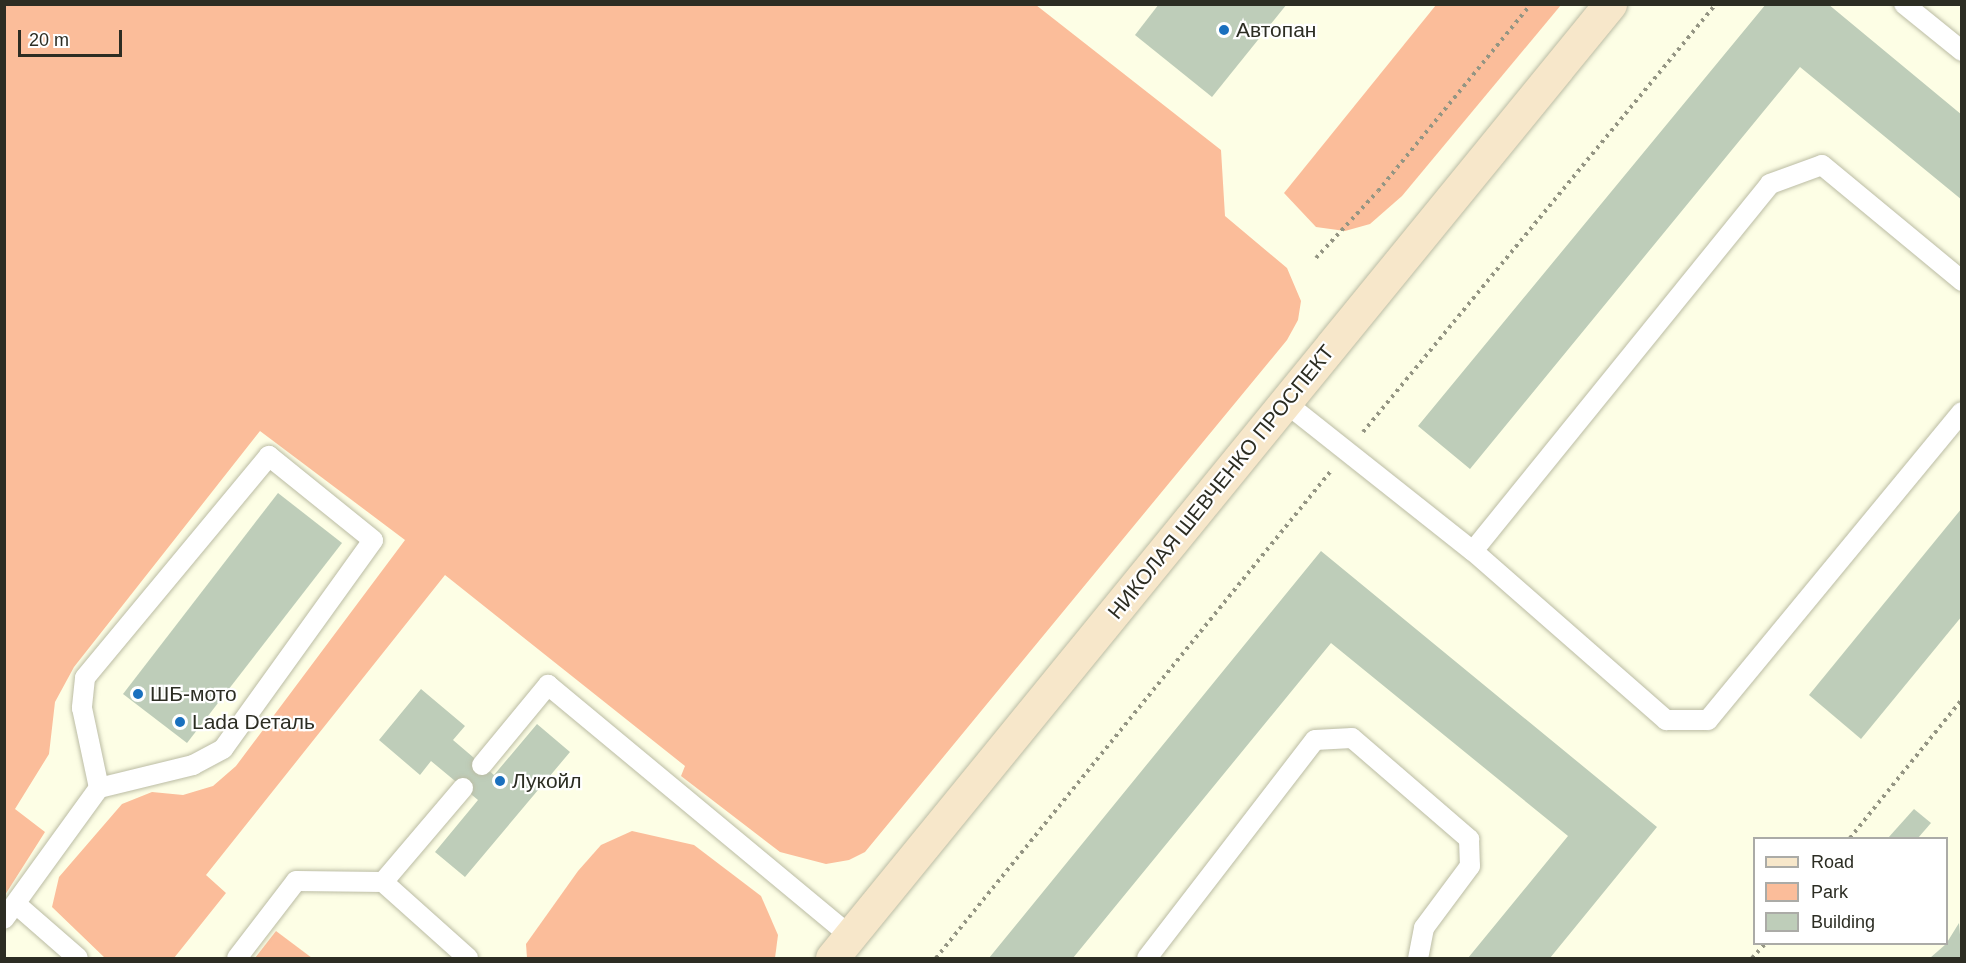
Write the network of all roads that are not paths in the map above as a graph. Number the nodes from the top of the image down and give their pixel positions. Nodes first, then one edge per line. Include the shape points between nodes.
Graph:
1 (1610, 4) edge
2 (1904, 4) edge
3 (1962, 51) edge
4 (1962, 281) edge
5 (1286, 403) junction
6 (1962, 412) edge
7 (1473, 550) junction
8 (482, 765) dead end
9 (99, 788) junction
10 (463, 788) dead end
11 (383, 882) junction
12 (10, 912) edge
13 (841, 947) edge
14 (78, 958) edge
15 (237, 958) edge
16 (468, 958) edge
17 (1147, 958) edge
18 (1418, 958) edge

1 - 5 main road, НИКОЛАЯ ШЕВЧЕНКО ПРОСПЕКТ
2 - 3 lane
4 - 7 lane via 1822,165 1770,184
5 - 7 lane
5 - 13 main road, НИКОЛАЯ ШЕВЧЕНКО ПРОСПЕКТ
6 - 7 lane via 1708,720 1666,720
8 - 13 lane via 548,685
9 - 9 lane via 193,765 223,749 373,540 269,456 85,678 82,708
9 - 12 lane
10 - 11 lane
11 - 15 lane via 296,881
11 - 16 lane
12 - 14 lane
17 - 18 lane via 1315,740 1352,738 1469,839 1470,866 1424,928

